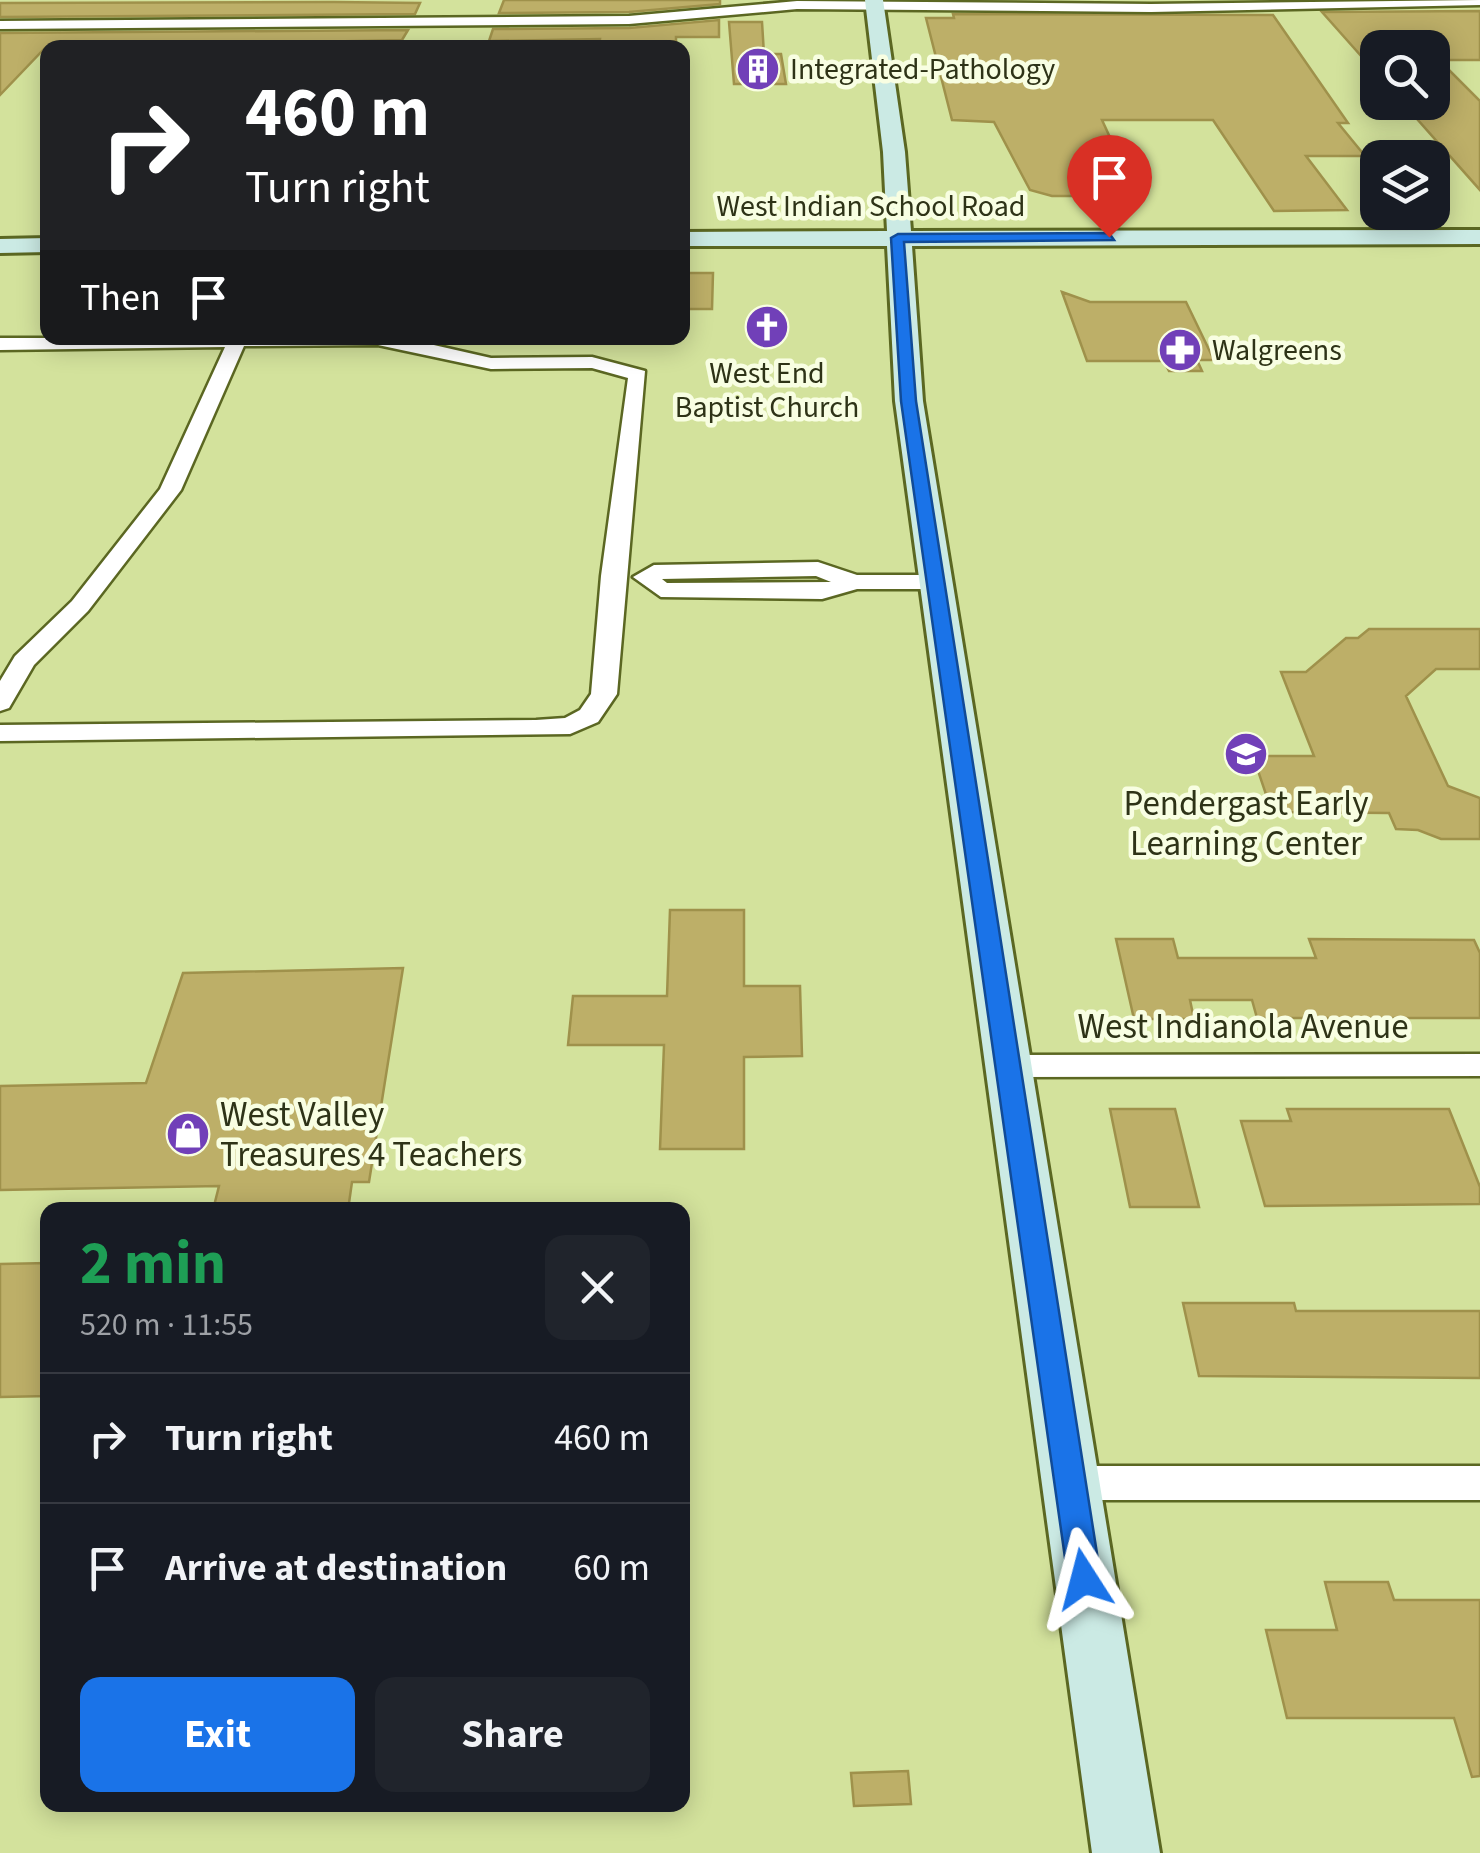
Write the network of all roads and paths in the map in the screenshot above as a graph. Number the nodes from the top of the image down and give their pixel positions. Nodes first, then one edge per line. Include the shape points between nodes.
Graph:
1 (574, 0) edge
2 (1480, 1) edge
3 (875, 3) edge
4 (1026, 4) edge
5 (572, 20) junction
6 (0, 25) edge
7 (1480, 237) edge
8 (898, 238) junction
9 (690, 239) edge
10 (40, 245) edge
11 (0, 246) edge
12 (40, 343) edge
13 (0, 344) edge
14 (235, 345) edge
15 (421, 345) edge
16 (612, 576) junction
17 (934, 582) junction
18 (0, 703) edge
19 (0, 733) edge
20 (1480, 1065) edge
21 (1007, 1066) junction
22 (1070, 1483) junction
23 (1480, 1483) edge
24 (1126, 1853) edge

1 - 5 street
2 - 4 street
3 - 4 street
3 - 5 street
3 - 8 main road
5 - 6 street
7 - 8 main road, West Indian School Road
8 - 9 main road, West Indian School Road
8 - 17 main road via 909,401
10 - 11 main road
12 - 13 street
14 - 18 street via 170,490 80,606 24,661
15 - 16 street via 474,362 628,368 638,375
16 - 17 street via 645,577 661,590 822,592 854,582
16 - 19 street via 604,694 589,716 570,726
17 - 21 main road
20 - 21 street, West Indianola Avenue
21 - 22 main road
22 - 23 street
22 - 24 main road

